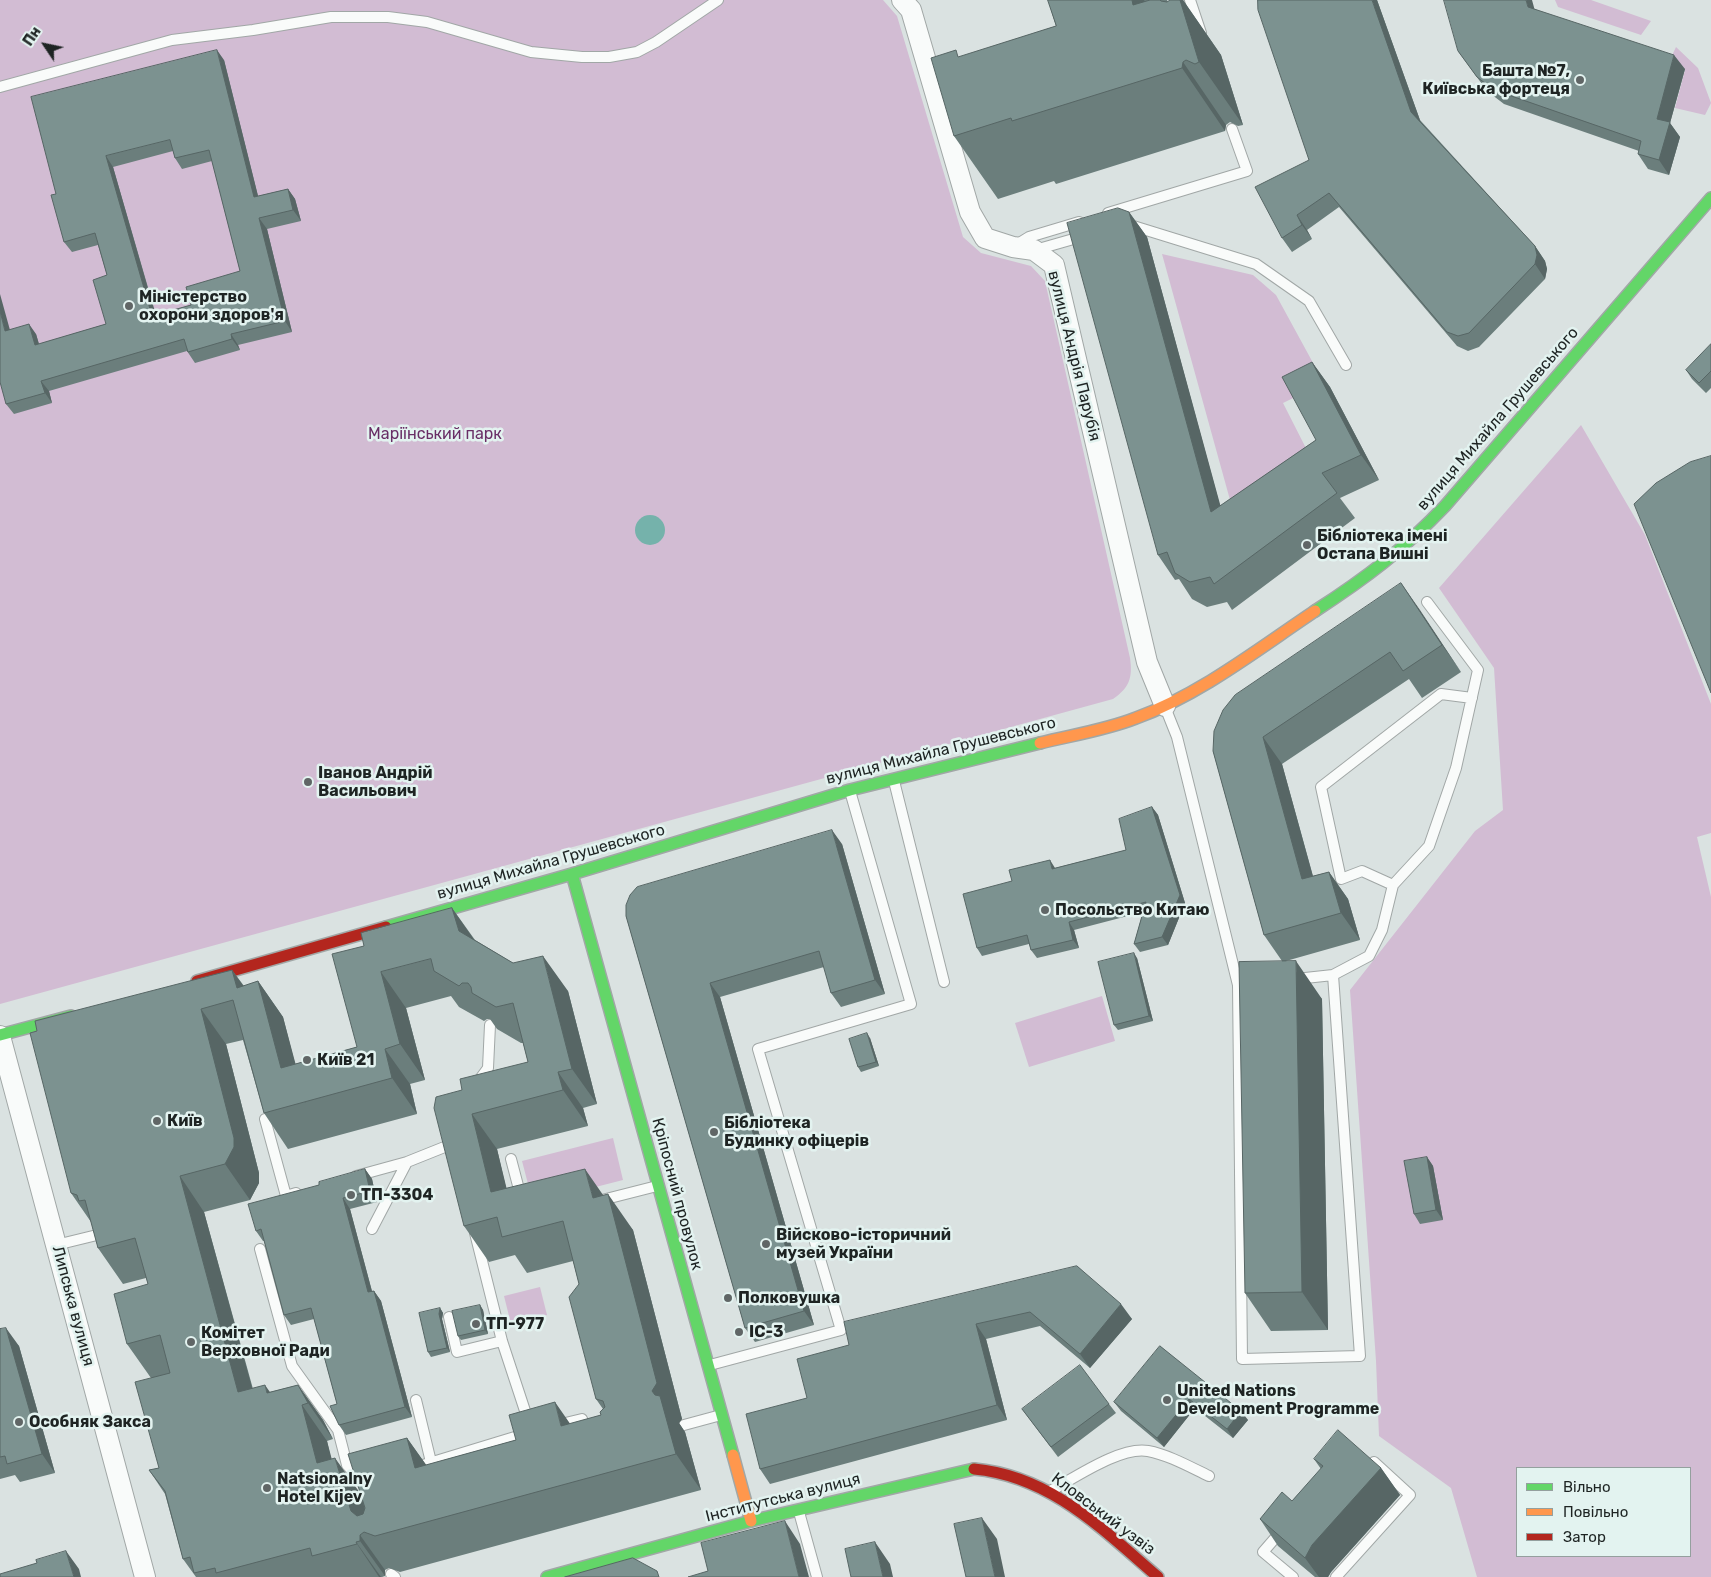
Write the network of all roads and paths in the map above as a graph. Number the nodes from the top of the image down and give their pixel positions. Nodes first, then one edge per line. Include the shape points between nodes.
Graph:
1 (718, 0) edge
2 (902, 0) edge
3 (1190, 0) edge
4 (1204, 41) dead end
5 (0, 87) edge
6 (1232, 129) dead end
7 (1711, 198) edge
8 (1121, 227) edge
9 (1092, 234) edge
10 (1013, 247) junction
11 (1034, 250) junction
12 (1346, 366) dead end
13 (1427, 602) dead end
14 (1472, 698) junction
15 (1165, 706) junction
16 (893, 779) junction
17 (850, 790) junction
18 (572, 874) junction
19 (1393, 885) junction
20 (1333, 975) junction
21 (1287, 980) edge
22 (944, 982) dead end
23 (188, 983) edge
24 (1252, 984) edge
25 (1238, 985) junction
26 (82, 1013) edge
27 (490, 1025) edge
28 (0, 1035) edge
29 (472, 1089) edge
30 (265, 1119) edge
31 (453, 1144) edge
32 (511, 1159) dead end
33 (407, 1162) junction
34 (341, 1180) edge
35 (658, 1186) junction
36 (304, 1191) edge
37 (589, 1203) edge
38 (524, 1211) edge
39 (471, 1218) edge
40 (372, 1229) dead end
41 (97, 1235) edge
42 (56, 1246) junction
43 (260, 1249) dead end
44 (449, 1317) dead end
45 (502, 1342) junction
46 (708, 1365) junction
47 (416, 1400) dead end
48 (721, 1414) junction
49 (684, 1425) dead end
50 (540, 1429) junction
51 (591, 1446) edge
52 (1362, 1452) edge
53 (431, 1462) junction
54 (406, 1470) edge
55 (1209, 1476) dead end
56 (1027, 1480) joint
57 (368, 1485) edge
58 (1049, 1492) junction
59 (799, 1511) junction
60 (751, 1521) junction
61 (1288, 1524) edge
62 (145, 1577) edge
63 (547, 1577) edge
64 (817, 1577) edge
65 (1158, 1577) edge
66 (1293, 1577) edge
67 (1336, 1577) edge

1 - 5 lane via 637,52 609,57 582,58 531,52 427,22 330,17 172,40
2 - 10 street, вулиця Андрія Парубія via 911,10 970,212 985,238
3 - 4 lane
6 - 10 lane via 1247,171 1029,237
7 - 15 main road, вулиця Михайла Грушевського via 1445,506 1410,542 1370,575 1260,650
8 - 12 lane via 1131,225 1256,264 1310,301
9 - 11 lane
10 - 11 street, вулиця Андрія Парубія
11 - 15 street, вулиця Андрія Парубія via 1054,265 1147,662
13 - 14 lane via 1478,670
14 - 19 lane via 1456,768 1428,846
14 - 19 lane via 1441,694 1320,787 1341,879 1362,871
15 - 16 main road, вулиця Михайла Грушевського via 1135,718
15 - 25 lane via 1178,737
16 - 17 main road, вулиця Михайла Грушевського
16 - 22 lane
17 - 18 main road, вулиця Михайла Грушевського
17 - 46 lane via 911,1004 758,1049 840,1330
18 - 23 main road, вулиця Михайла Грушевського
18 - 35 main road, Кріпосний провулок
19 - 20 lane via 1382,930 1369,956
20 - 21 lane
20 - 25 lane via 1360,1356 1242,1359
24 - 25 lane
26 - 28 main road
27 - 29 lane via 488,1068
28 - 42 street, Липська вулиця
30 - 36 lane via 286,1196
31 - 33 lane
32 - 38 lane
33 - 34 lane
33 - 40 lane
35 - 37 lane
35 - 46 main road, Кріпосний провулок
39 - 45 lane
41 - 42 lane
42 - 62 street, Липська вулиця
43 - 57 lane via 292,1366 338,1430 347,1465
44 - 45 lane via 457,1352
45 - 50 lane
46 - 48 main road, Кріпосний провулок
47 - 53 lane
48 - 49 lane
48 - 60 main road, Кріпосний провулок
50 - 51 lane via 582,1419
50 - 53 lane
52 - 67 lane via 1410,1495
53 - 54 lane
55 - 58 lane via 1164,1455 1147,1450 1131,1451
56 - 58 main road, Кловський узвіз
56 - 59 main road, Інститутська вулиця via 1010,1473 972,1469
58 - 65 main road, Кловський узвіз via 1088,1519
59 - 60 main road, Інститутська вулиця
59 - 64 lane
60 - 63 main road, Інститутська вулиця
61 - 66 lane via 1263,1552

